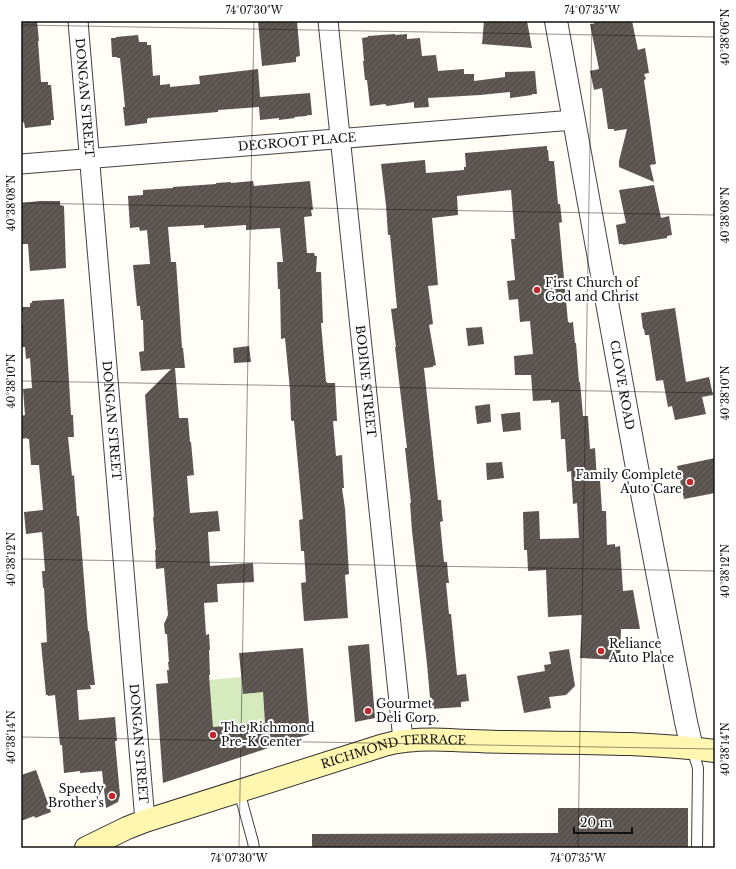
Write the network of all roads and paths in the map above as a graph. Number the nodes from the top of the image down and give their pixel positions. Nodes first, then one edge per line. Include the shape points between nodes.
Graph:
1 (78, 21) edge
2 (328, 21) edge
3 (556, 21) edge
4 (574, 120) junction
5 (341, 138) junction
6 (89, 159) junction
7 (21, 164) edge
8 (403, 740) junction
9 (692, 748) junction
10 (715, 751) edge
11 (239, 791) junction
12 (145, 821) junction
13 (86, 848) edge
14 (254, 848) edge
15 (697, 848) edge

1 - 6 street, DONGAN STREET
2 - 5 street, BODINE STREET
3 - 4 street, CLOVE ROAD
4 - 5 street, DEGROOT PLACE
4 - 9 street, CLOVE ROAD
5 - 6 street, DEGROOT PLACE
5 - 8 street, BODINE STREET
6 - 7 street, DEGROOT PLACE
6 - 12 street, DONGAN STREET
8 - 9 main road, RICHMOND TERRACE via 593,743
8 - 11 main road, RICHMOND TERRACE
9 - 10 main road, RICHMOND TERRACE
9 - 15 lane via 698,768
11 - 12 main road, RICHMOND TERRACE
11 - 14 lane
12 - 13 main road, RICHMOND TERRACE

